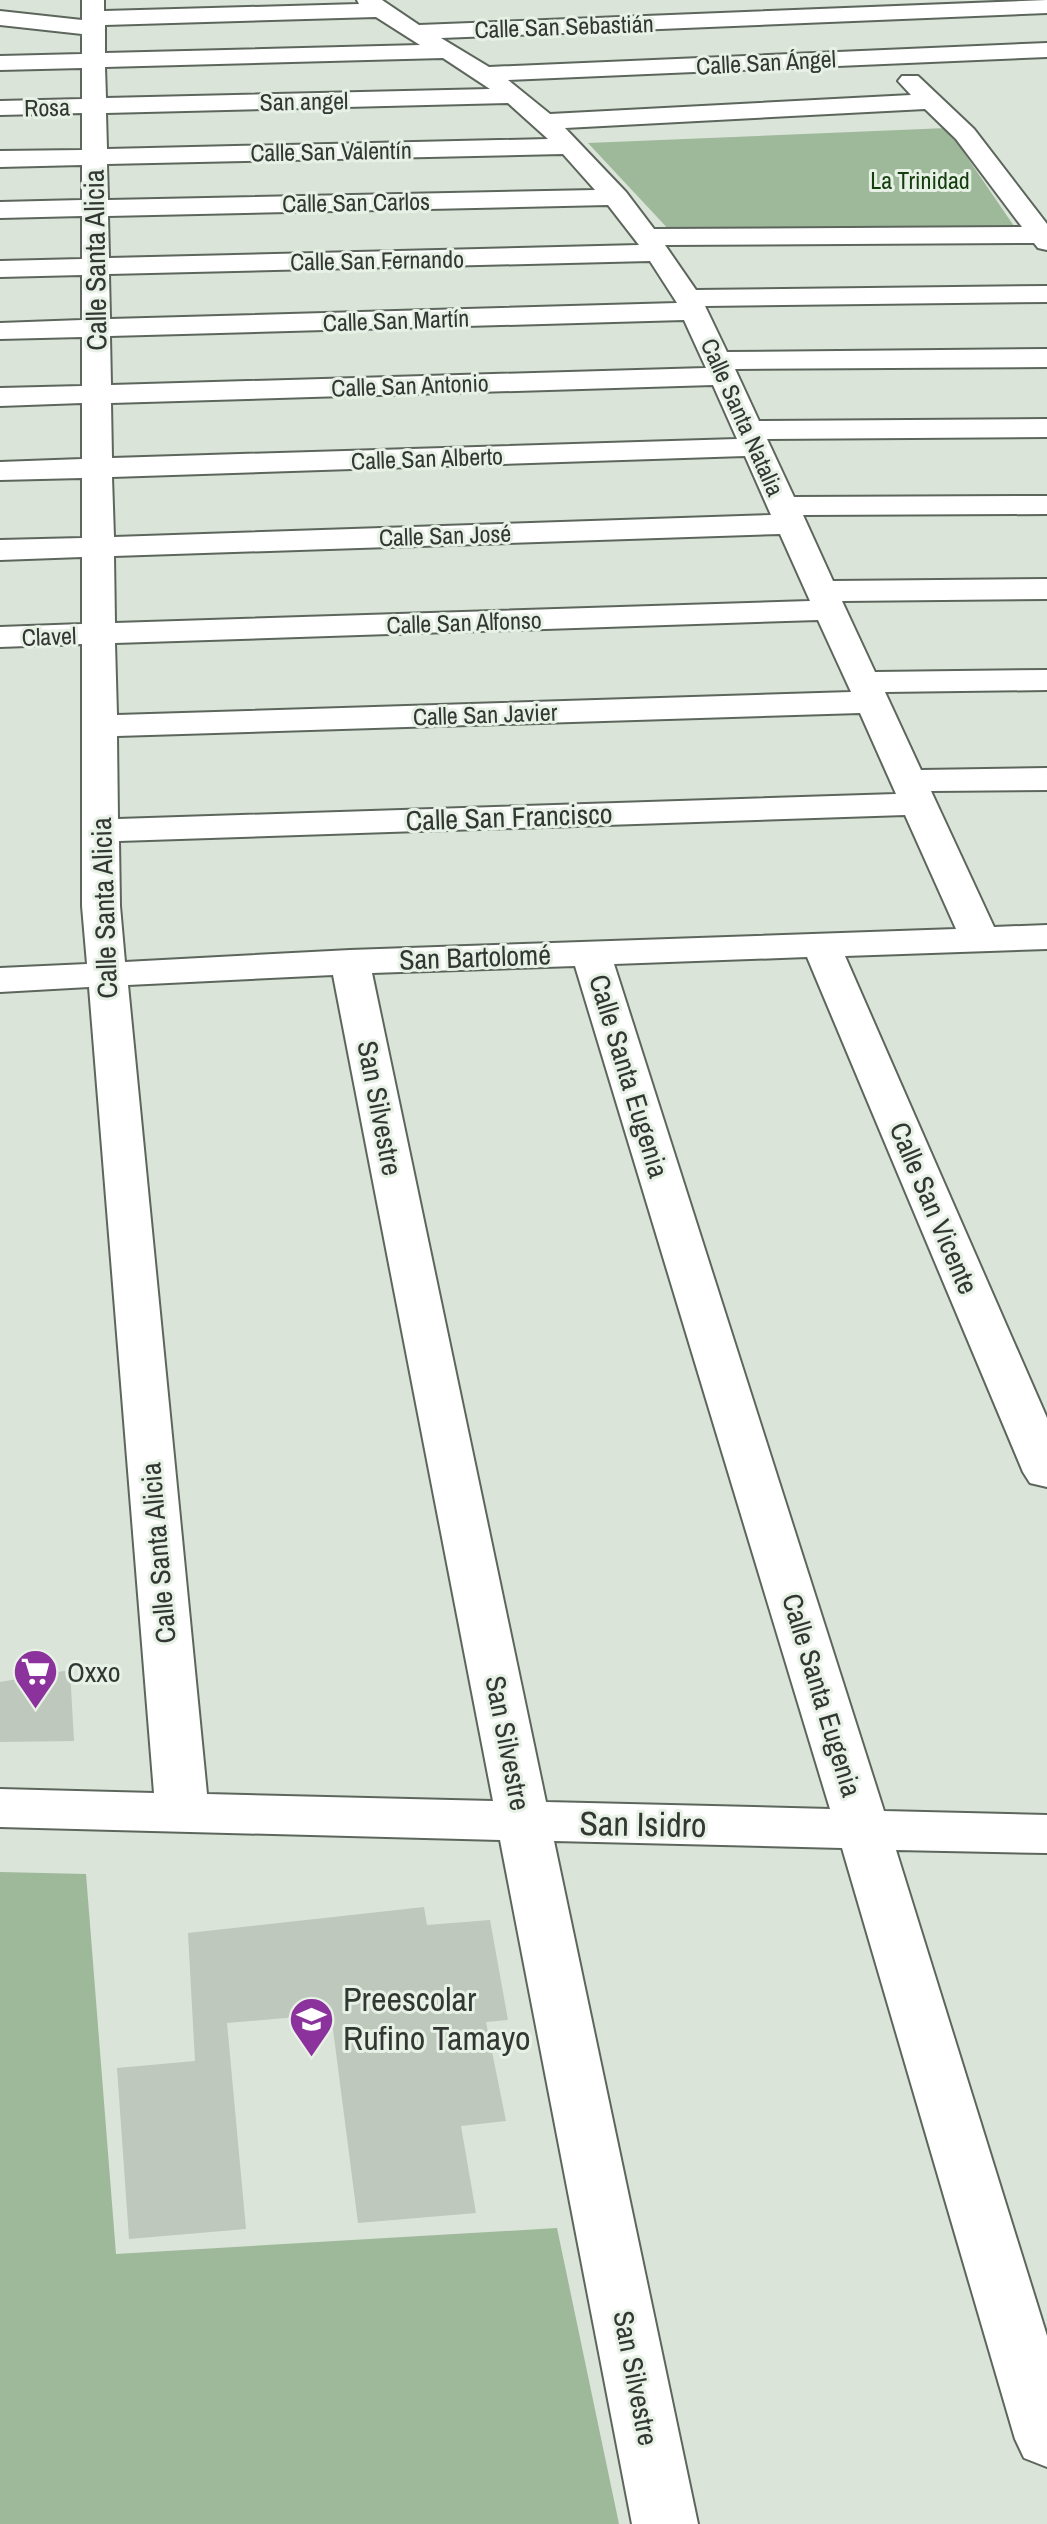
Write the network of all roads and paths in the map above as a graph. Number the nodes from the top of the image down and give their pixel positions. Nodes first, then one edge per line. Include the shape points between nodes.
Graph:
1 (794, 0) edge
2 (374, 5) edge
3 (1047, 6) edge
4 (814, 15) junction
5 (0, 18) edge
6 (94, 27) edge
7 (416, 32) junction
8 (1046, 50) edge
9 (447, 51) junction
10 (882, 57) junction
11 (0, 63) edge
12 (485, 74) junction
13 (515, 96) junction
14 (933, 101) junction
15 (94, 106) junction
16 (0, 108) edge
17 (543, 122) junction
18 (568, 146) junction
19 (94, 157) junction
20 (0, 159) edge
21 (617, 197) junction
22 (95, 207) junction
23 (0, 210) edge
24 (1045, 237) edge
25 (654, 245) junction
26 (95, 267) junction
27 (0, 269) edge
28 (1047, 294) edge
29 (692, 305) junction
30 (96, 328) junction
31 (0, 331) edge
32 (1047, 358) edge
33 (721, 368) junction
34 (96, 394) junction
35 (0, 397) edge
36 (1047, 428) edge
37 (753, 438) junction
38 (96, 468) junction
39 (0, 471) edge
40 (1047, 505) edge
41 (788, 515) junction
42 (97, 547) junction
43 (0, 550) edge
44 (1047, 589) edge
45 (827, 600) junction
46 (98, 634) junction
47 (0, 637) edge
48 (1047, 680) edge
49 (868, 692) junction
50 (98, 726) junction
51 (1047, 779) edge
52 (913, 792) junction
53 (100, 831) junction
54 (1047, 937) edge
55 (980, 939) junction
56 (821, 945) junction
57 (591, 953) junction
58 (350, 962) junction
59 (105, 976) junction
60 (0, 980) edge
61 (1047, 1472) edge
62 (0, 1808) edge
63 (182, 1812) junction
64 (524, 1820) junction
65 (863, 1829) junction
66 (1047, 1834) edge
67 (1047, 2439) edge
68 (665, 2524) edge

1 - 4 street
2 - 6 street
2 - 7 street, Calle Santa Natalia
3 - 4 street, Calle San Sebastián
4 - 7 street, Calle San Sebastián
4 - 10 street
5 - 6 street
6 - 9 street, Calle San Sebastián
6 - 11 street
6 - 15 street, Calle Santa Alicia
7 - 9 street, Calle Santa Natalia
8 - 10 street, Calle San Ángel
9 - 12 street, Calle Santa Natalia
10 - 12 street, Calle San Ángel
10 - 14 street
12 - 13 street, Calle Santa Natalia
13 - 15 street, San angel
13 - 17 street, Calle Santa Natalia
14 - 17 street
14 - 24 street
15 - 16 street, Rosa
15 - 19 street, Calle Santa Alicia
17 - 18 street, Calle Santa Natalia
18 - 19 street, Calle San Valentín
18 - 21 street, Calle Santa Natalia
19 - 20 street, Calle San Valentín
19 - 22 street, Calle Santa Alicia
21 - 22 street, Calle San Carlos
21 - 25 street, Calle Santa Natalia
22 - 23 street, Calle San Carlos
22 - 26 street, Calle Santa Alicia
24 - 25 street, Calle San Fernando
25 - 26 street, Calle San Fernando
25 - 29 street, Calle Santa Natalia
26 - 27 street, Calle San Fernando
26 - 30 street, Calle Santa Alicia
28 - 29 street, Calle San Martín
29 - 30 street, Calle San Martín
29 - 33 street, Calle Santa Natalia
30 - 31 street, Calle San Martín
30 - 34 street, Calle Santa Alicia
32 - 33 street, Calle San Antonio
33 - 34 street, Calle San Antonio
33 - 37 street, Calle Santa Natalia
34 - 35 street, Calle San Antonio
34 - 38 street, Calle Santa Alicia
36 - 37 street, Calle San Alberto
37 - 38 street, Calle San Alberto
37 - 41 street, Calle Santa Natalia
38 - 39 street, Calle San Alberto
38 - 42 street, Calle Santa Alicia
40 - 41 street, Calle San José
41 - 42 street, Calle San José
41 - 45 street, Calle Santa Natalia
42 - 43 street, Calle San José
42 - 46 street, Calle Santa Alicia
44 - 45 street, Calle San Alfonso
45 - 46 street, Calle San Alfonso
45 - 49 street, Calle Santa Natalia
46 - 47 street, Clavel
46 - 50 street, Calle Santa Alicia
48 - 49 street, Calle San Javier
49 - 50 street, Calle San Javier
49 - 52 street, Calle Santa Natalia
50 - 53 street, Calle Santa Alicia
51 - 52 street, Calle San Francisco
52 - 53 street, Calle San Francisco
52 - 55 street, Calle Santa Natalia
53 - 59 street, Calle Santa Alicia
54 - 55 street, San Bartolomé
55 - 56 street, San Bartolomé
56 - 57 street, San Bartolomé
56 - 61 street, Calle San Vicente
57 - 58 street, San Bartolomé
57 - 65 street, Calle Santa Eugenia
58 - 59 street, San Bartolomé
58 - 64 street, San Silvestre
59 - 60 street, San Bartolomé
59 - 63 street, Calle Santa Alicia
62 - 63 street, San Isidro
63 - 64 street, San Isidro
64 - 65 street, San Isidro
64 - 68 street, San Silvestre
65 - 66 street, San Isidro
65 - 67 street, Calle Santa Eugenia

